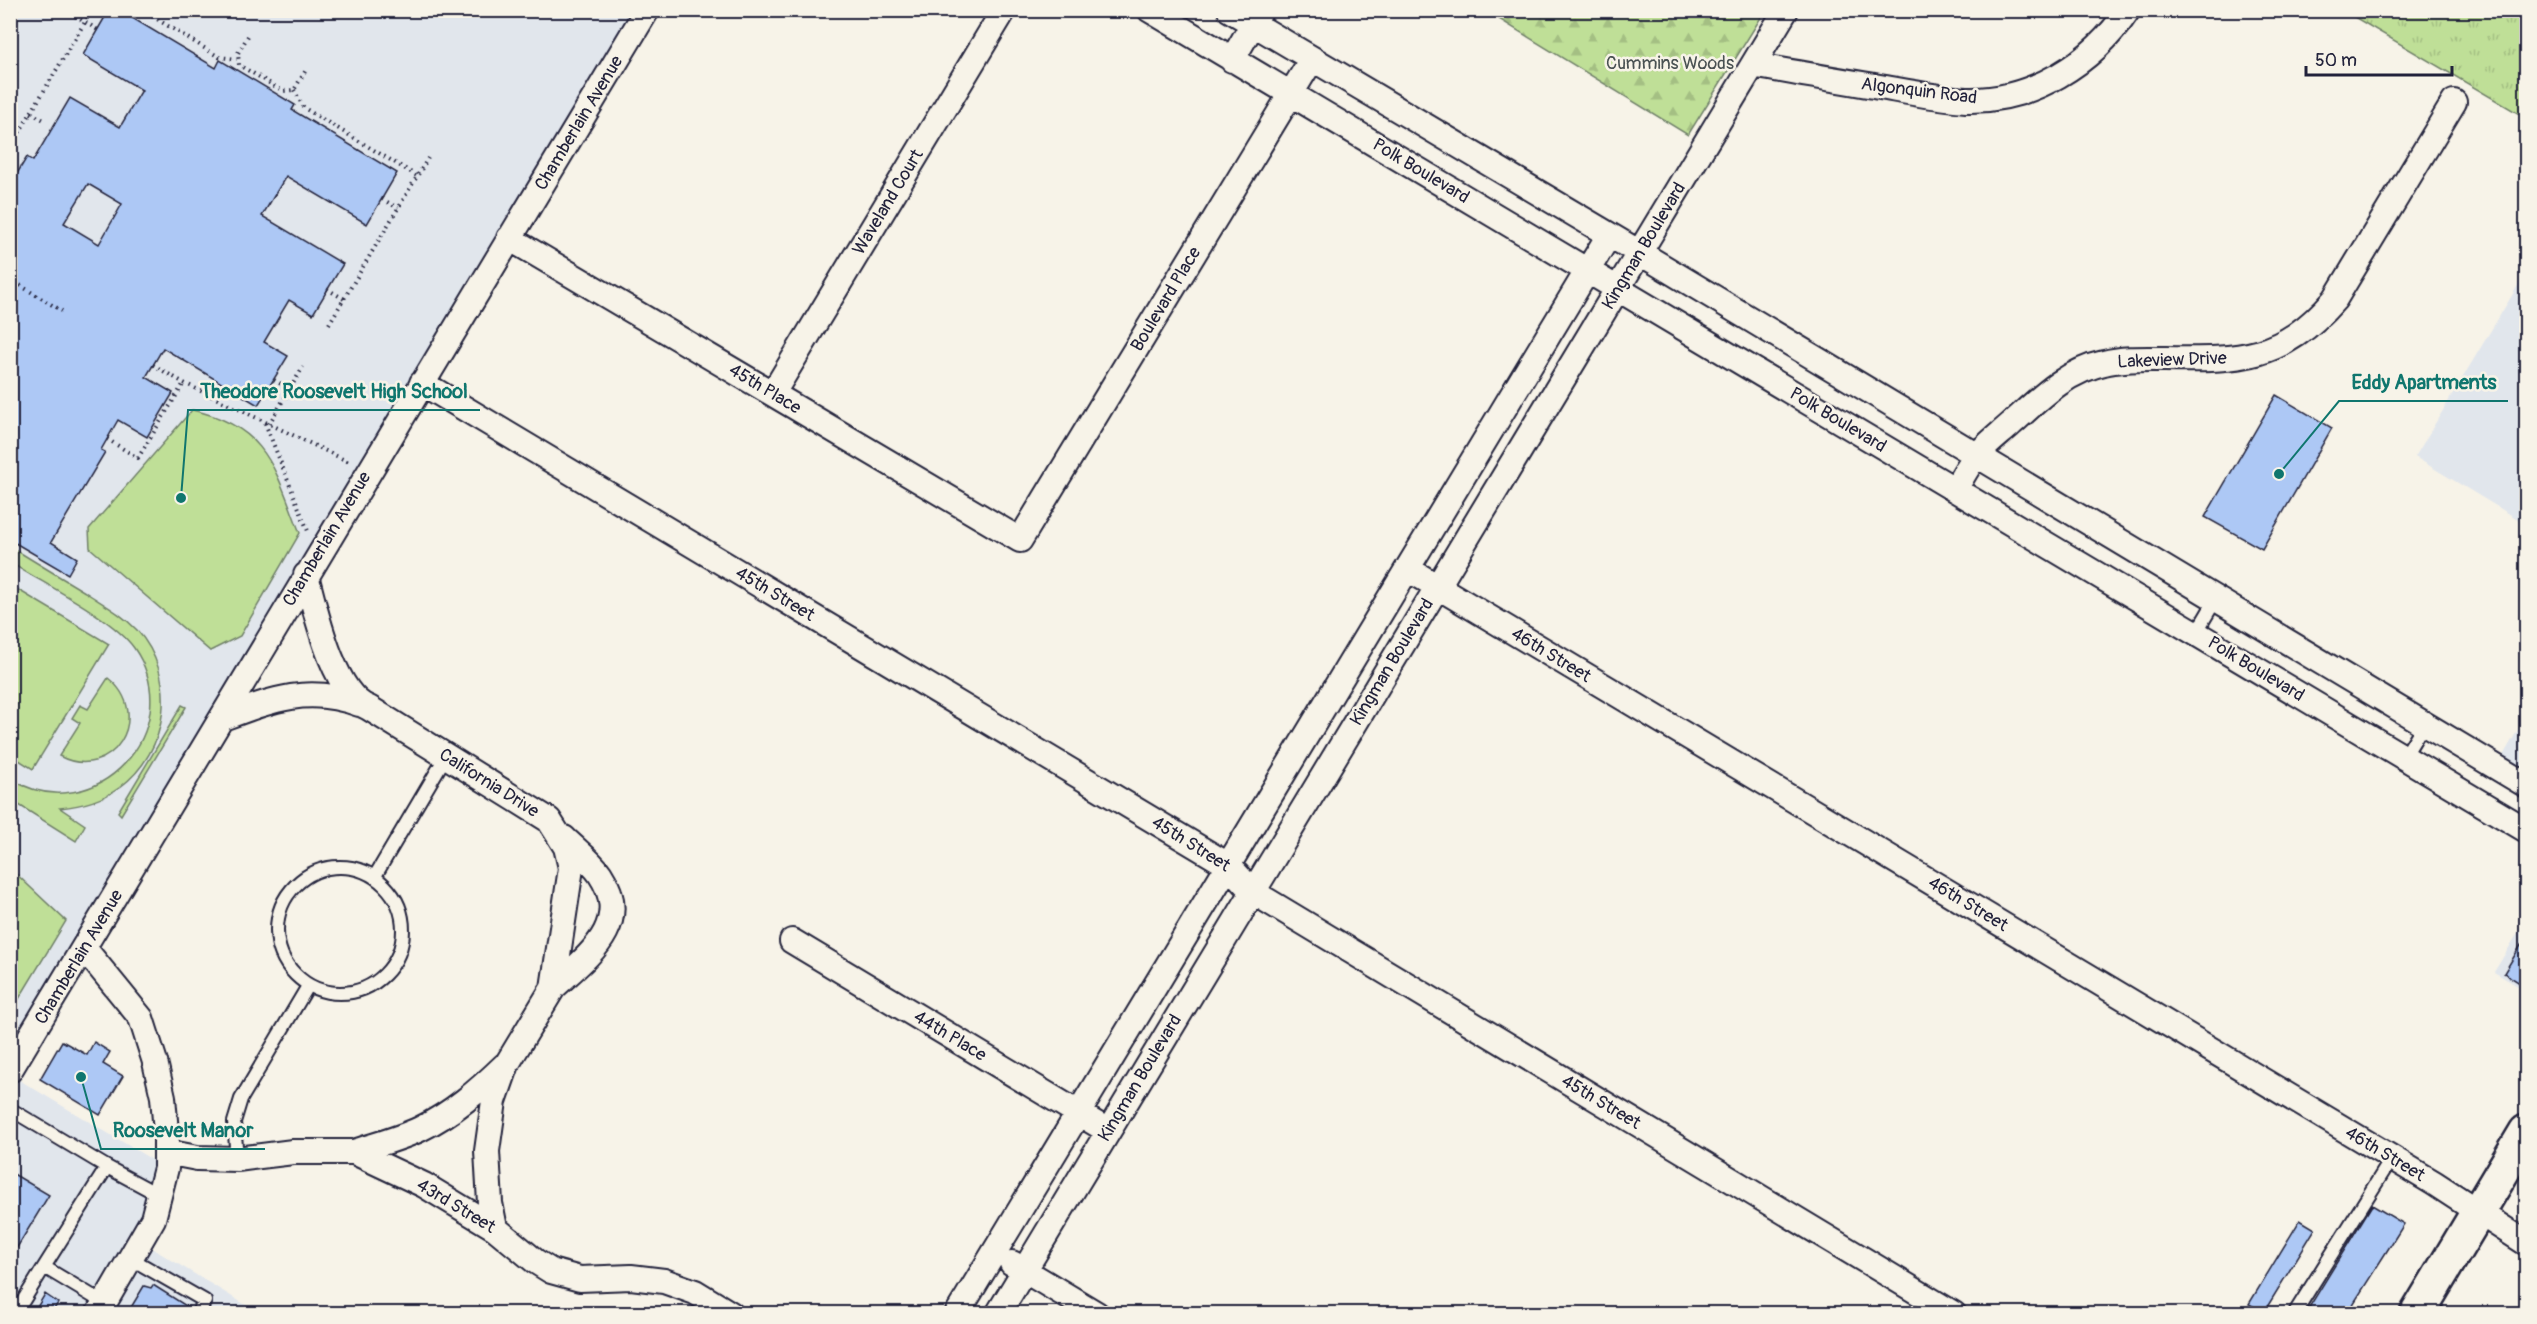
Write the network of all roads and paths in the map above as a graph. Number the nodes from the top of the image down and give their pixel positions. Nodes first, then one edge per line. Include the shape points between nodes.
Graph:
1 (65, 10) edge
2 (92, 10) edge
3 (142, 10) edge
4 (647, 10) edge
5 (1004, 10) edge
6 (1150, 10) edge
7 (1230, 10) edge
8 (1786, 10) edge
9 (2128, 10) edge
10 (1257, 17) edge
11 (85, 22) junction
12 (98, 30) dead end
13 (248, 36) dead end
14 (237, 59) junction
15 (1312, 59) junction
16 (1232, 60) junction
17 (1753, 65) junction
18 (306, 70) dead end
19 (261, 78) junction
20 (258, 83) dead end
21 (294, 90) junction
22 (1291, 94) junction
23 (2454, 102) dead end
24 (32, 112) junction
25 (46, 121) dead end
26 (10, 148) edge
27 (428, 159) dead end
28 (10, 160) edge
29 (21, 166) dead end
30 (417, 176) junction
31 (382, 199) dead end
32 (398, 208) junction
33 (1610, 235) junction
34 (509, 238) junction
35 (1640, 253) junction
36 (1588, 271) junction
37 (10, 279) edge
38 (327, 289) dead end
39 (1618, 289) junction
40 (344, 299) junction
41 (62, 310) dead end
42 (329, 324) dead end
43 (153, 365) dead end
44 (303, 366) dead end
45 (274, 380) dead end
46 (184, 383) junction
47 (422, 383) junction
48 (290, 389) junction
49 (773, 393) junction
50 (267, 423) junction
51 (107, 439) dead end
52 (1977, 455) junction
53 (350, 462) dead end
54 (1955, 489) junction
55 (308, 531) dead end
56 (1020, 540) joint
57 (1408, 569) junction
58 (306, 574) junction
59 (1438, 587) junction
60 (2216, 599) junction
61 (2196, 633) junction
62 (359, 704) junction
63 (223, 718) junction
64 (2424, 724) junction
65 (446, 756) junction
66 (2404, 757) junction
67 (2526, 785) edge
68 (2526, 830) edge
69 (558, 832) junction
70 (1228, 865) junction
71 (375, 876) junction
72 (1253, 892) junction
73 (792, 941) dead end
74 (84, 948) junction
75 (308, 986) junction
76 (553, 988) junction
77 (507, 1064) junction
78 (10, 1070) edge
79 (10, 1109) edge
80 (1078, 1113) junction
81 (1108, 1131) junction
82 (2526, 1132) edge
83 (166, 1152) junction
84 (354, 1152) junction
85 (2392, 1158) junction
86 (237, 1159) junction
87 (108, 1167) junction
88 (159, 1195) junction
89 (2478, 1212) junction
90 (495, 1228) junction
91 (2526, 1243) edge
92 (994, 1252) junction
93 (130, 1258) junction
94 (44, 1268) junction
95 (1024, 1270) junction
96 (101, 1308) edge
97 (15, 1314) edge
98 (197, 1314) edge
99 (731, 1314) edge
100 (957, 1314) edge
101 (998, 1314) edge
102 (1097, 1314) edge
103 (1953, 1314) edge
104 (2294, 1314) edge
105 (2416, 1314) edge

1 - 11 path
2 - 11 path
3 - 14 path via 219,57
4 - 34 street, Chamberlain Avenue
5 - 49 street, Waveland Court
6 - 16 street, Polk Boulevard
7 - 10 street
8 - 17 street, Kingman Boulevard
9 - 17 street, Algonquin Road via 2105,40 2057,77 2023,92 1985,99 1928,95
10 - 15 street
10 - 16 street
11 - 12 path
11 - 24 path
13 - 14 path
14 - 19 path via 239,65
15 - 22 street, Boulevard Place
15 - 33 street
16 - 22 street, Polk Boulevard
17 - 35 street, Kingman Boulevard
18 - 21 path
19 - 20 path
19 - 21 path via 283,91
21 - 30 path via 304,108
22 - 36 street, Polk Boulevard
22 - 56 street, Boulevard Place
23 - 52 street, Lakeview Drive via 2335,299 2291,340 2264,352 2228,360 2131,359 2077,372 2054,386
24 - 25 path
24 - 26 path
27 - 30 path
28 - 29 path
30 - 32 path
31 - 32 path
32 - 40 path
33 - 35 street
33 - 36 street, Kingman Boulevard
34 - 47 street, Chamberlain Avenue
34 - 49 street, 45th Place
35 - 39 street, Kingman Boulevard
35 - 52 street
36 - 39 street, Polk Boulevard
36 - 57 street, Kingman Boulevard
37 - 41 path
38 - 40 path
39 - 54 street, Polk Boulevard
39 - 59 street, Kingman Boulevard
40 - 42 path
43 - 46 path
44 - 48 path
45 - 48 path
46 - 50 path
46 - 51 path via 138,458
47 - 58 street, Chamberlain Avenue
47 - 70 street, 45th Street
48 - 50 path
49 - 56 street, 45th Place
50 - 53 path
50 - 55 path
52 - 54 street, Lakeview Drive
52 - 60 street
54 - 61 street, Polk Boulevard
57 - 59 street, 46th Street
57 - 70 street, Kingman Boulevard
58 - 62 street, California Drive via 328,653
58 - 63 street, Chamberlain Avenue
59 - 72 street, Kingman Boulevard
59 - 85 street, 46th Street
60 - 61 lane
60 - 64 street
61 - 66 street, Polk Boulevard
62 - 63 street, California Drive via 341,697 287,696
62 - 65 street, California Drive
63 - 74 street, Chamberlain Avenue
64 - 66 lane
64 - 67 street
65 - 69 street, California Drive via 549,820
65 - 71 lane
66 - 68 street, Polk Boulevard
69 - 76 street, California Drive via 570,868
69 - 76 street via 599,873 610,893 612,917 603,938
70 - 72 street, 45th Street
70 - 80 street, Kingman Boulevard
71 - 75 lane via 397,899 404,926 402,946 394,964 366,989 347,994
71 - 75 lane via 345,866 323,868 289,892 280,910 279,949 284,961
72 - 81 street, Kingman Boulevard
72 - 103 street, 45th Street
73 - 80 street, 44th Place
74 - 78 street, Chamberlain Avenue
74 - 83 street via 141,1018 163,1097
75 - 86 lane via 241,1099 234,1122
76 - 77 street, California Drive
77 - 84 street, California Drive via 443,1116 419,1129
77 - 90 street, California Drive via 494,1101 487,1152
79 - 87 lane
80 - 81 street, 44th Place
80 - 92 street, Kingman Boulevard
81 - 95 street, Kingman Boulevard
82 - 89 main road
83 - 86 street, 43rd Street
83 - 88 street
84 - 86 street, 43rd Street via 293,1152
84 - 90 street, 43rd Street via 424,1185
85 - 89 street, 46th Street
85 - 104 lane
87 - 88 lane
87 - 94 lane
88 - 93 street via 153,1219
89 - 91 street, 46th Street
89 - 105 main road
90 - 99 street, 43rd Street via 551,1271 580,1279 630,1277 664,1281 695,1292
92 - 95 street
92 - 100 street, Kingman Boulevard
93 - 96 street
93 - 98 lane via 205,1301
94 - 96 lane
94 - 97 lane
95 - 101 street, Kingman Boulevard
95 - 102 street

